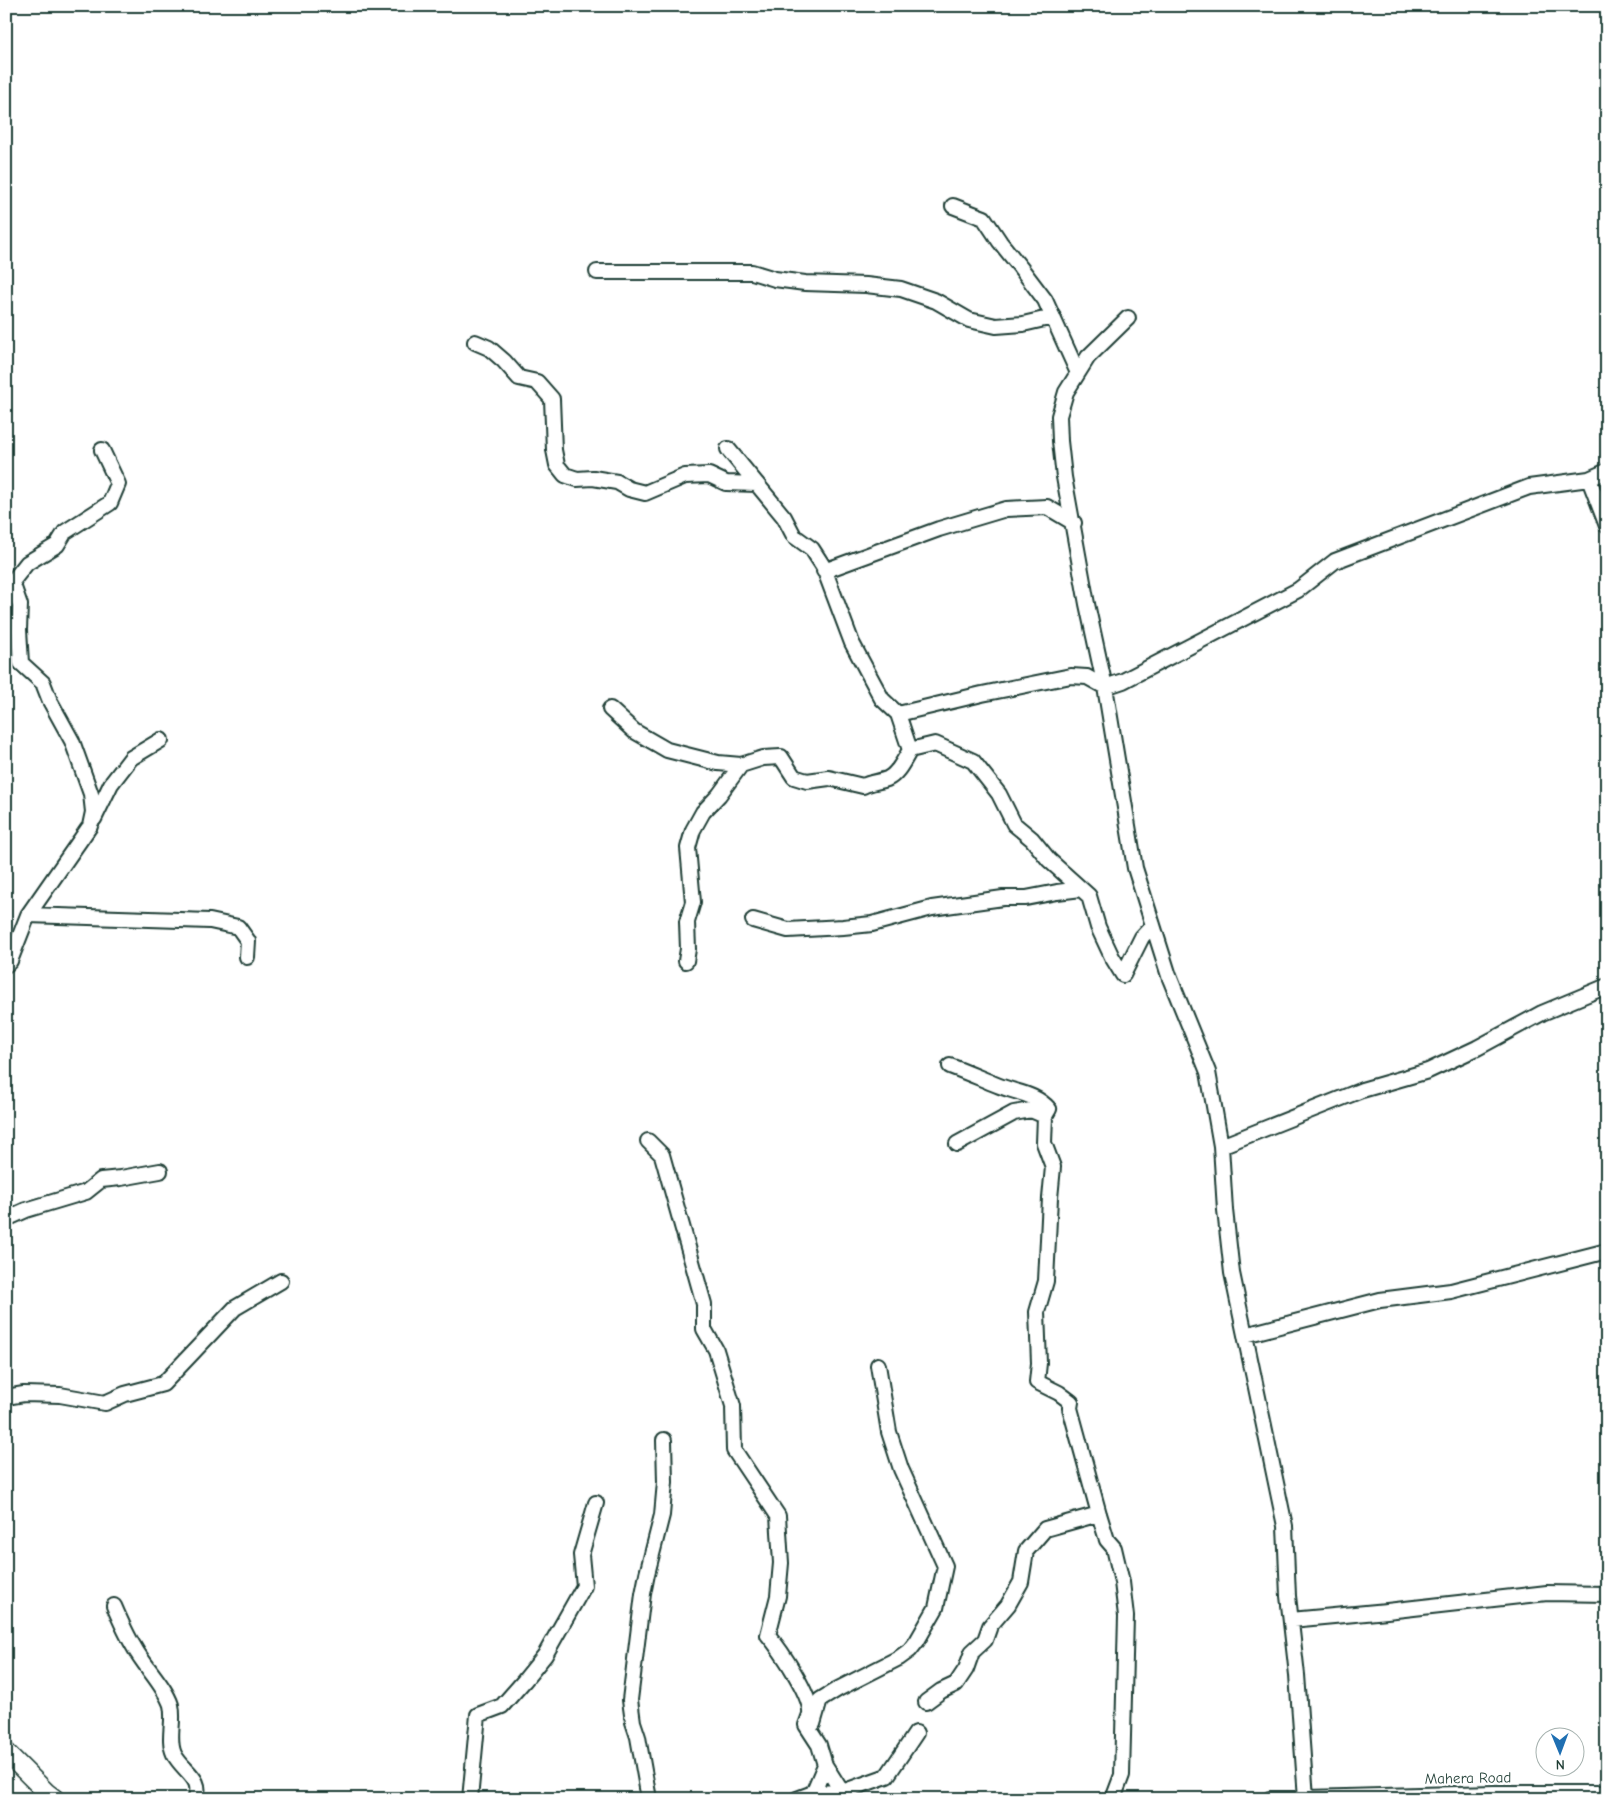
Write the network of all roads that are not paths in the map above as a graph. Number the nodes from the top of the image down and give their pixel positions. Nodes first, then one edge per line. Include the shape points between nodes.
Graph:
1 (952, 206) dead end
2 (597, 272) dead end
3 (1053, 317) junction
4 (1128, 318) dead end
5 (475, 342) dead end
6 (1078, 373) junction
7 (728, 448) dead end
8 (102, 450) dead end
9 (1607, 471) edge
10 (1589, 480) junction
11 (757, 484) junction
12 (1074, 523) junction
13 (1607, 526) edge
14 (824, 572) junction
15 (1105, 687) junction
16 (610, 709) dead end
17 (898, 714) junction
18 (161, 740) dead end
19 (910, 750) junction
20 (741, 765) junction
21 (90, 826) junction
22 (1081, 889) junction
23 (28, 915) junction
24 (753, 920) dead end
25 (1153, 925) junction
26 (247, 957) dead end
27 (686, 961) dead end
28 (6, 965) edge
29 (1607, 986) edge
30 (950, 1066) dead end
31 (1045, 1116) junction
32 (648, 1141) dead end
33 (957, 1144) dead end
34 (1221, 1146) junction
35 (160, 1171) dead end
36 (6, 1219) edge
37 (1607, 1251) edge
38 (281, 1281) dead end
39 (1245, 1335) junction
40 (878, 1365) dead end
41 (6, 1397) edge
42 (664, 1440) dead end
43 (596, 1503) dead end
44 (1099, 1514) junction
45 (1607, 1594) edge
46 (114, 1606) dead end
47 (1291, 1620) junction
48 (926, 1702) dead end
49 (916, 1733) dead end
50 (819, 1745) junction
51 (6, 1752) edge
52 (825, 1765) junction
53 (813, 1793) junction
54 (1607, 1793) edge
55 (843, 1795) edge
56 (1494, 1796) edge
57 (1298, 1798) edge
58 (55, 1799) edge
59 (195, 1799) edge
60 (470, 1799) edge
61 (649, 1799) edge
62 (797, 1799) edge
63 (1113, 1799) edge
64 (1270, 1799) edge

1 - 3 street via 984,218 1045,300
2 - 3 street via 752,272 805,283 901,289 936,301 969,320 996,326
3 - 6 street
4 - 6 street via 1088,357
5 - 11 street via 489,348 519,378 537,382 552,399 554,450 557,465 565,475 617,482 645,493 685,476 709,475 726,483
6 - 12 street via 1066,392 1058,416 1064,477
7 - 11 street
8 - 21 street via 118,484 110,503 66,532 57,545 26,563 12,582 20,605 21,662 43,682 72,741 91,794 93,812
9 - 10 street
10 - 13 street
10 - 15 street via 1529,487 1335,561 1298,590 1123,681
11 - 14 street via 784,517 794,536 812,549
12 - 14 street via 1047,507 1006,509 938,529
12 - 15 street
14 - 17 street via 852,643 882,699
15 - 17 street via 1086,677 1071,676
15 - 25 street via 1135,868
16 - 20 street via 634,731 667,750
17 - 19 street
18 - 21 street via 131,758 111,784
19 - 20 street via 898,770 888,778 863,786 829,778 807,781 794,777 781,757 763,758
19 - 22 street via 935,744 973,761 999,794 1014,824
20 - 27 street via 702,812 693,830 688,848 693,902 687,922
21 - 23 street
22 - 24 street via 932,908 872,924 843,927 788,930
22 - 25 street via 1089,896 1098,927 1123,975 1142,937
23 - 26 street via 210,921 238,927 248,941
23 - 28 street
25 - 34 street via 1169,976 1208,1072
29 - 34 street via 1542,1013 1428,1071 1362,1090
30 - 31 street via 1044,1102 1049,1109
31 - 33 street via 1031,1110 1014,1113
31 - 44 street via 1044,1143 1053,1167 1046,1281 1037,1312 1037,1382 1071,1402
32 - 50 street via 662,1155 704,1304 704,1329 716,1350 728,1386 733,1406 734,1450 778,1516 781,1563 778,1596 768,1635 781,1651 804,1693 810,1713 806,1725
34 - 39 street via 1232,1273
35 - 36 street via 102,1180 86,1192
37 - 39 street via 1451,1291 1380,1300
38 - 41 street via 235,1308 162,1384 125,1394 105,1404 60,1396 24,1394
39 - 47 street via 1285,1526
40 - 50 street via 889,1432 901,1468 945,1566 936,1608 910,1650 820,1700 812,1725
42 - 61 street via 662,1515 646,1574 630,1700
43 - 60 street via 581,1555 584,1586 545,1654 524,1681 502,1706 478,1715
44 - 48 street via 1046,1529 1026,1551 1021,1582 990,1626 985,1640 972,1652 956,1684
44 - 63 street via 1107,1540 1114,1548 1126,1616 1122,1775
45 - 47 street via 1547,1593
46 - 59 street via 134,1647 167,1696 172,1716 173,1753 197,1783
47 - 57 street via 1297,1674
49 - 55 street via 887,1776
50 - 52 street
51 - 58 main road
52 - 53 street
52 - 55 street
53 - 55 street
53 - 62 street
54 - 56 street, Mahera Road
56 - 57 street, Mahera Road
57 - 64 street, Mahera Road

